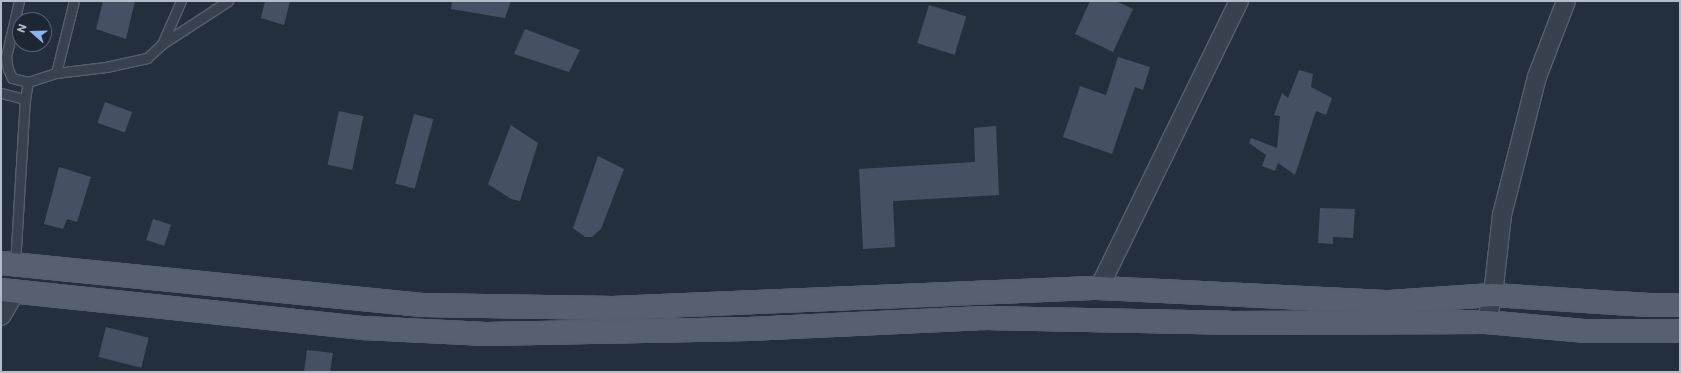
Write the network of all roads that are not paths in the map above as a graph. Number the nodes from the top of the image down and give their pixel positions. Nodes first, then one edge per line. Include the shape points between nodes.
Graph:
1 (19, 1) edge
2 (74, 1) edge
3 (181, 1) edge
4 (228, 1) edge
5 (1239, 1) edge
6 (1566, 1) edge
7 (162, 44) junction
8 (56, 72) junction
9 (28, 82) junction
10 (1, 93) edge
11 (25, 99) junction
12 (8, 264) edge
13 (1099, 288) junction
14 (8, 290) edge
15 (1493, 295) junction
16 (1680, 305) edge
17 (1, 316) edge
18 (1486, 322) junction
19 (1680, 331) edge

1 - 9 lane via 6,57 12,78
2 - 8 lane
3 - 7 lane
4 - 7 lane
5 - 13 street
6 - 15 street via 1537,77 1504,208
7 - 8 lane via 147,58
8 - 9 lane
9 - 11 lane
10 - 11 lane
11 - 12 lane
12 - 13 main road via 422,305 613,308
13 - 15 main road via 1390,302
14 - 17 street
14 - 18 main road via 364,328 486,334 749,329 979,318 1229,323
15 - 16 main road
15 - 18 street
18 - 19 main road via 1584,331

